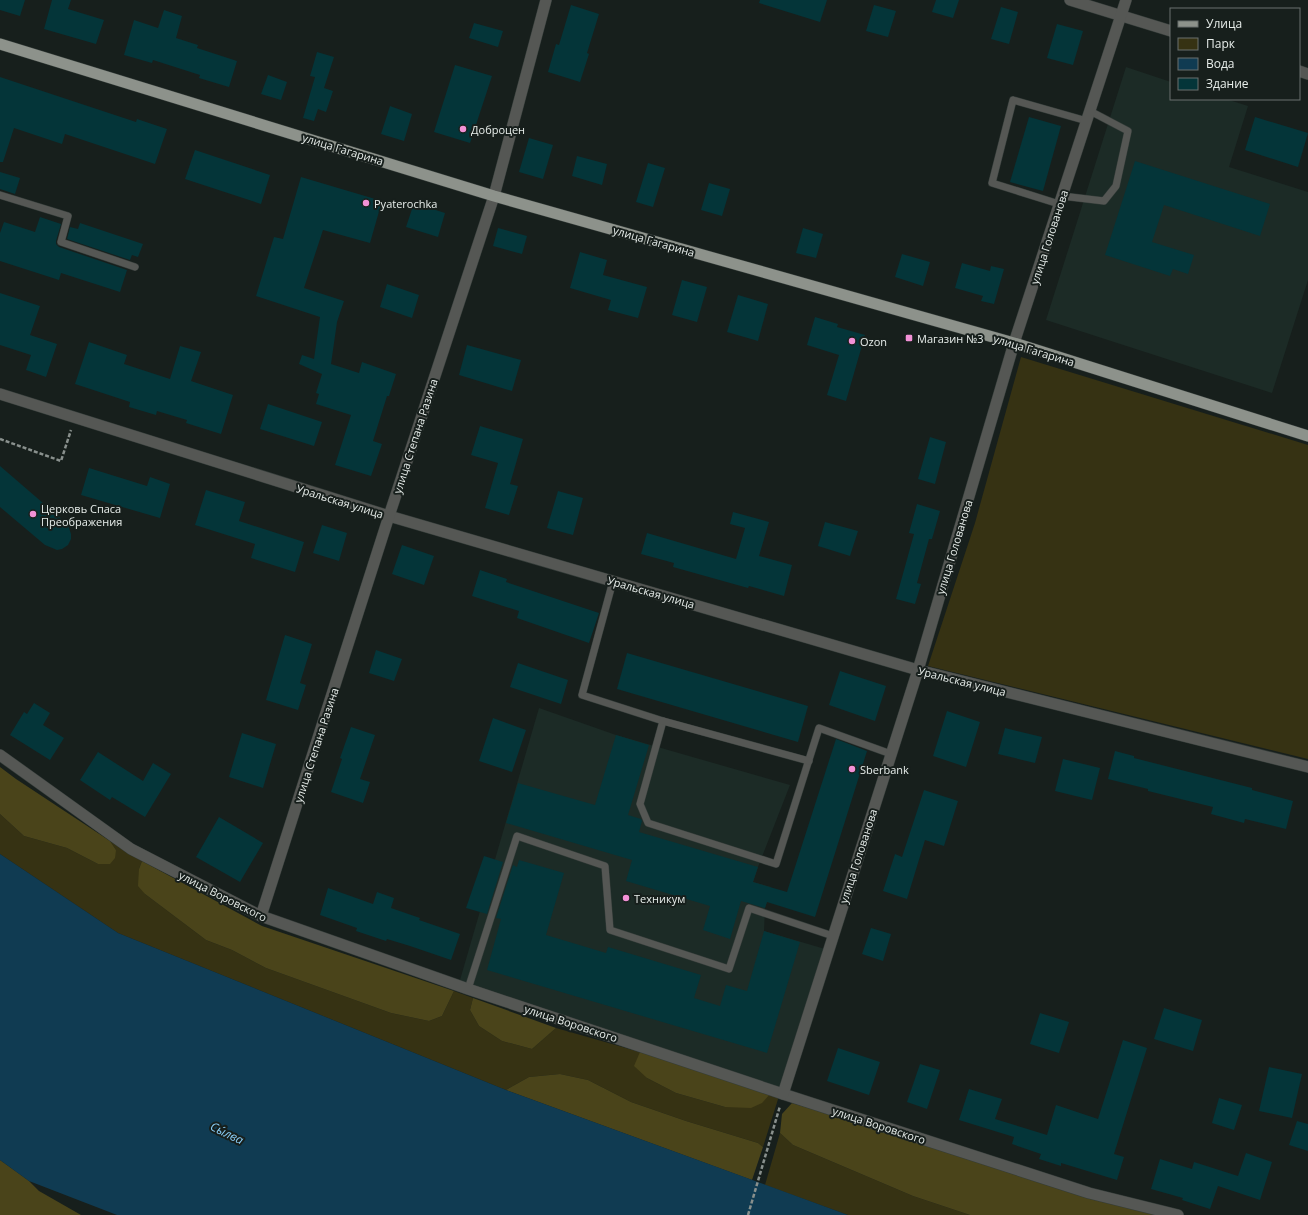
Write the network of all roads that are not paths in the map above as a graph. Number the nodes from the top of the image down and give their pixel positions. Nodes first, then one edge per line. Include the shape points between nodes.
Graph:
1 (546, 0) edge
2 (1070, 0) edge
3 (1126, 0) edge
4 (1121, 16) junction
5 (1170, 32) edge
6 (0, 44) edge
7 (1088, 116) junction
8 (0, 195) edge
9 (494, 196) junction
10 (1061, 200) junction
11 (135, 267) dead end
12 (1014, 343) junction
13 (0, 394) edge
14 (1308, 436) edge
15 (388, 516) junction
16 (613, 582) junction
17 (918, 670) junction
18 (663, 721) junction
19 (891, 754) junction
20 (0, 755) edge
21 (809, 761) junction
22 (1308, 767) edge
23 (261, 916) junction
24 (833, 936) junction
25 (468, 989) junction
26 (782, 1099) junction
27 (1178, 1215) edge

1 - 9 street, улица Степана Разина
2 - 4 street
3 - 4 street, улица Голованова
4 - 5 street
4 - 7 street, улица Голованова
6 - 9 main road, улица Гагарина
7 - 10 street, улица Голованова
7 - 10 lane via 1128,131 1116,186 1104,201
7 - 10 lane via 1014,100 992,183
8 - 11 lane via 68,216 60,242
9 - 12 main road, улица Гагарина
9 - 15 street, улица Степана Разина
10 - 12 street, улица Голованова
12 - 14 main road, улица Гагарина
12 - 17 street, улица Голованова
13 - 15 street, Уральская улица
15 - 16 street, Уральская улица
15 - 23 street, улица Степана Разина
16 - 17 street, Уральская улица
16 - 18 lane via 582,695
17 - 19 street, улица Голованова
17 - 22 street, Уральская улица
18 - 21 lane
18 - 21 lane via 640,804 648,823 776,864
19 - 21 lane via 819,728
19 - 24 street, улица Голованова
20 - 23 street, улица Воровского via 131,849
23 - 25 street, улица Воровского
24 - 25 lane via 749,908 729,968 722,966 610,930 605,866 517,836
24 - 26 street, улица Голованова
25 - 26 street, улица Воровского
26 - 27 street, улица Воровского via 1089,1193

